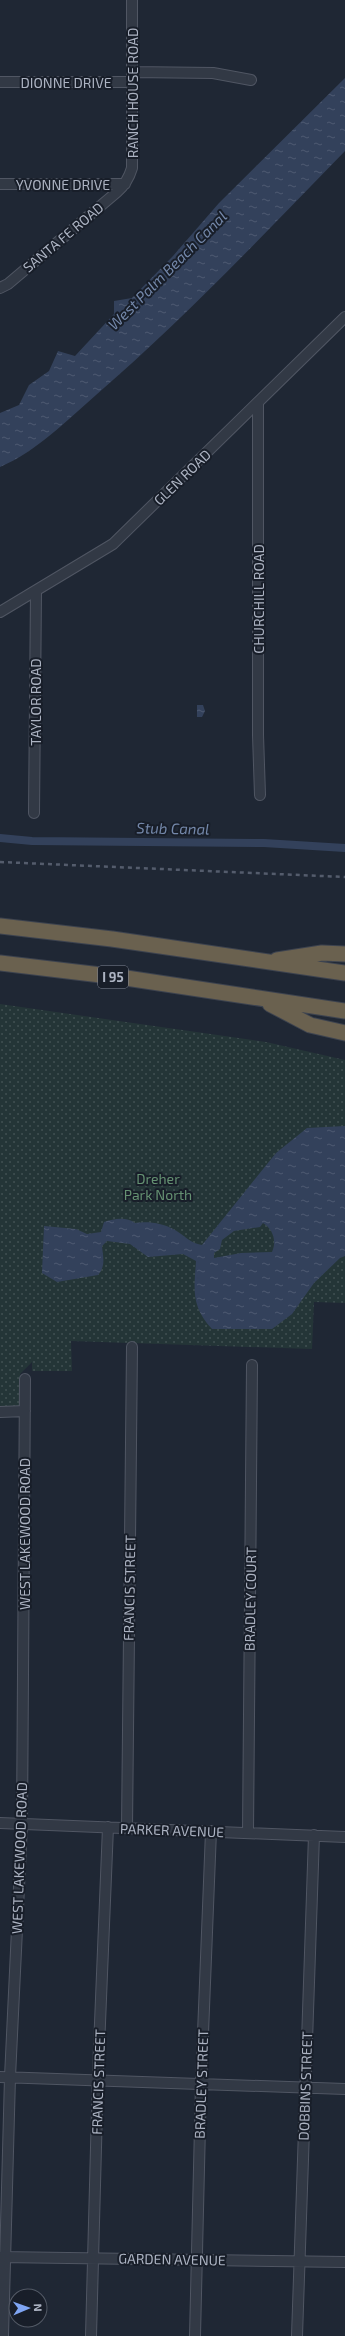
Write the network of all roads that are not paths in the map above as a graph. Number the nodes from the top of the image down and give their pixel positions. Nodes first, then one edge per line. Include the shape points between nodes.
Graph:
1 (132, 0) edge
2 (132, 77) junction
3 (251, 80) dead end
4 (0, 82) edge
5 (0, 184) edge
6 (125, 184) junction
7 (0, 288) edge
8 (345, 317) edge
9 (258, 403) junction
10 (36, 591) junction
11 (0, 612) edge
12 (260, 795) dead end
13 (34, 813) dead end
14 (0, 926) edge
15 (345, 954) edge
16 (263, 962) junction
17 (0, 963) edge
18 (345, 974) edge
19 (259, 998) junction
20 (345, 1011) edge
21 (345, 1033) edge
22 (132, 1347) dead end
23 (252, 1365) dead end
24 (25, 1379) dead end
25 (25, 1411) junction
26 (0, 1412) edge
27 (0, 1823) edge
28 (22, 1824) junction
29 (108, 1827) junction
30 (127, 1828) junction
31 (211, 1831) junction
32 (248, 1833) junction
33 (314, 1836) junction
34 (345, 1837) edge
35 (5, 2077) edge
36 (98, 2080) junction
37 (201, 2084) junction
38 (305, 2088) junction
39 (345, 2089) edge
40 (2, 2257) edge
41 (93, 2258) junction
42 (196, 2260) junction
43 (299, 2262) junction
44 (345, 2262) edge
45 (3, 2336) edge
46 (91, 2336) edge
47 (195, 2336) edge
48 (297, 2336) edge

1 - 2 street, RANCH HOUSE ROAD
2 - 3 street, DIONNE DRIVE via 213,72
2 - 4 street, DIONNE DRIVE
2 - 6 street, RANCH HOUSE ROAD via 132,168
5 - 6 street, YVONNE DRIVE
6 - 7 street, SANTA FE ROAD via 8,284
8 - 9 street, GLEN ROAD
9 - 10 street, GLEN ROAD via 113,544
9 - 12 street, CHURCHILL ROAD
10 - 11 street, GLEN ROAD
10 - 13 street, TAYLOR ROAD
14 - 16 highway
15 - 16 highway via 302,955
16 - 18 highway
17 - 19 highway, I 95 via 126,978
19 - 20 highway, I 95
19 - 21 highway via 310,1025
22 - 30 street, FRANCIS STREET
23 - 32 street, BRADLEY COURT
24 - 25 street, WEST LAKEWOOD ROAD
25 - 26 street
25 - 28 street, WEST LAKEWOOD ROAD
27 - 28 street, PARKER AVENUE
28 - 29 street, PARKER AVENUE
28 - 35 street, WEST LAKEWOOD ROAD
29 - 30 street, PARKER AVENUE
29 - 36 street, FRANCIS STREET
30 - 31 street, PARKER AVENUE
31 - 32 street, PARKER AVENUE
31 - 37 street, BRADLEY STREET
32 - 33 street, PARKER AVENUE
33 - 34 street, PARKER AVENUE
33 - 38 street, DOBBINS STREET
35 - 36 street
35 - 40 street, WEST LAKEWOOD ROAD
36 - 37 street
36 - 41 street, FRANCIS STREET
37 - 38 street
37 - 42 street, BRADLEY STREET
38 - 39 street
38 - 43 street, DOBBINS STREET
40 - 41 street, GARDEN AVENUE
40 - 45 street, WEST LAKEWOOD ROAD
41 - 42 street, GARDEN AVENUE
41 - 46 street, FRANCIS STREET
42 - 43 street, GARDEN AVENUE
42 - 47 street, BRADLEY STREET
43 - 44 street, GARDEN AVENUE
43 - 48 street, DOBBINS STREET

